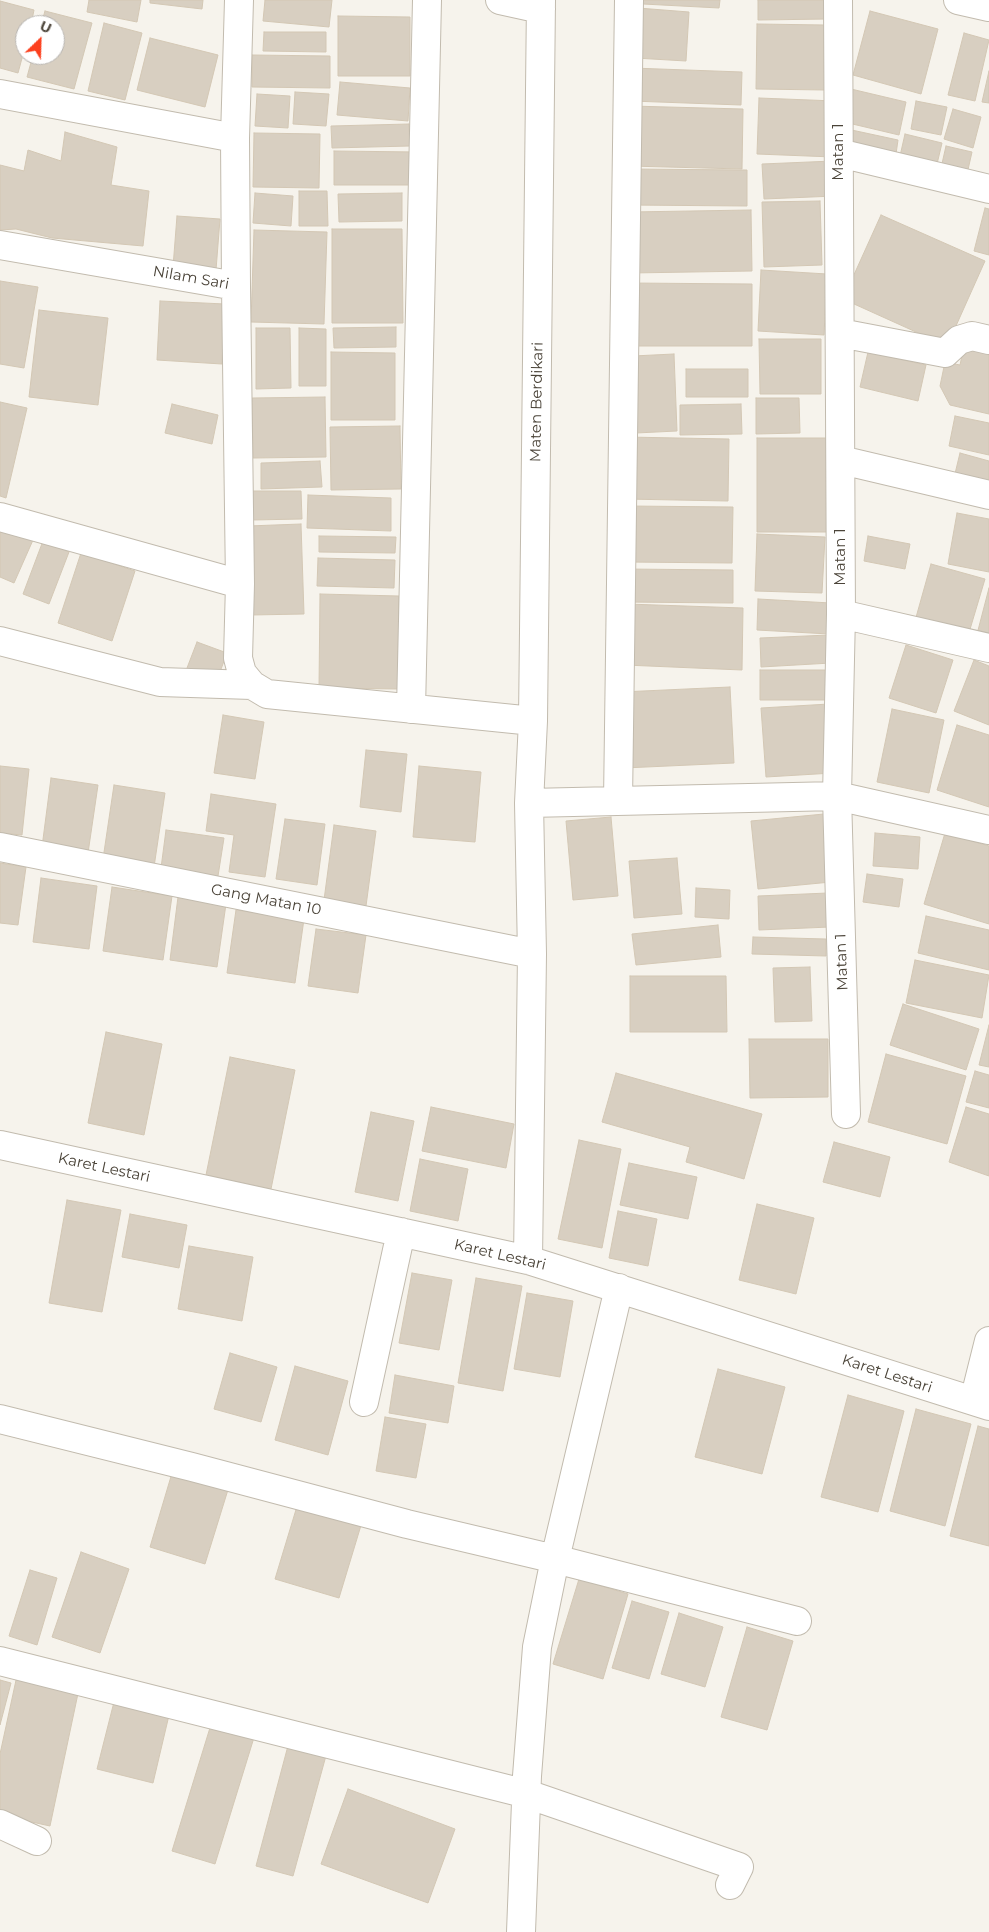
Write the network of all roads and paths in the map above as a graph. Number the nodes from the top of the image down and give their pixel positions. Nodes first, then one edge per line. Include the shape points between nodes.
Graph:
1 (239, 0) edge
2 (427, 0) edge
3 (500, 0) edge
4 (629, 0) edge
5 (838, 0) edge
6 (958, 0) edge
7 (541, 4) edge
8 (989, 7) edge
9 (0, 94) edge
10 (235, 138) junction
11 (839, 153) junction
12 (989, 189) edge
13 (0, 244) edge
14 (236, 286) junction
15 (840, 333) junction
16 (989, 340) edge
17 (841, 460) junction
18 (989, 495) edge
19 (0, 517) edge
20 (240, 584) junction
21 (841, 614) junction
22 (0, 641) edge
23 (989, 648) edge
24 (252, 685) junction
25 (411, 709) junction
26 (533, 721) junction
27 (837, 796) junction
28 (618, 801) junction
29 (529, 803) junction
30 (989, 830) edge
31 (0, 847) edge
32 (532, 954) junction
33 (846, 1114) dead end
34 (0, 1145) edge
35 (401, 1232) junction
36 (528, 1260) junction
37 (619, 1288) junction
38 (989, 1341) edge
39 (364, 1402) dead end
40 (982, 1404) edge
41 (0, 1419) edge
42 (555, 1559) junction
43 (796, 1621) dead end
44 (0, 1661) edge
45 (527, 1794) junction
46 (0, 1824) edge
47 (37, 1841) dead end
48 (730, 1885) dead end
49 (521, 1932) edge

1 - 10 street, Nilam Sari
2 - 25 street
3 - 7 street
4 - 28 street
5 - 11 street, Matan 1
6 - 8 street
7 - 26 street, Maten Berdikari
9 - 10 street
10 - 14 street, Nilam Sari
11 - 12 street
11 - 15 street, Matan 1
13 - 14 street, Nilam Sari
14 - 20 street
15 - 16 street via 945,353 959,340 972,336
15 - 17 street, Matan 1
17 - 18 street
17 - 21 street, Matan 1
19 - 20 street
20 - 24 street via 238,658 242,673
21 - 23 street
21 - 27 street, Matan 1
22 - 24 street via 160,682
24 - 25 street via 267,694
25 - 26 street
26 - 29 street, Maten Berdikari
27 - 28 street
27 - 30 street
27 - 33 street, Matan 1
28 - 29 street
29 - 32 street, Maten Berdikari
31 - 32 street, Gang Matan 10
32 - 36 street, Maten Berdikari
34 - 35 street, Karet Lestari
35 - 36 street, Karet Lestari
35 - 39 street
36 - 37 street, Karet Lestari
37 - 40 street, Karet Lestari
37 - 42 street
38 - 40 street
41 - 42 street
42 - 43 street
42 - 45 street via 537,1648
44 - 45 street
45 - 48 street via 739,1867
45 - 49 street
46 - 47 street

